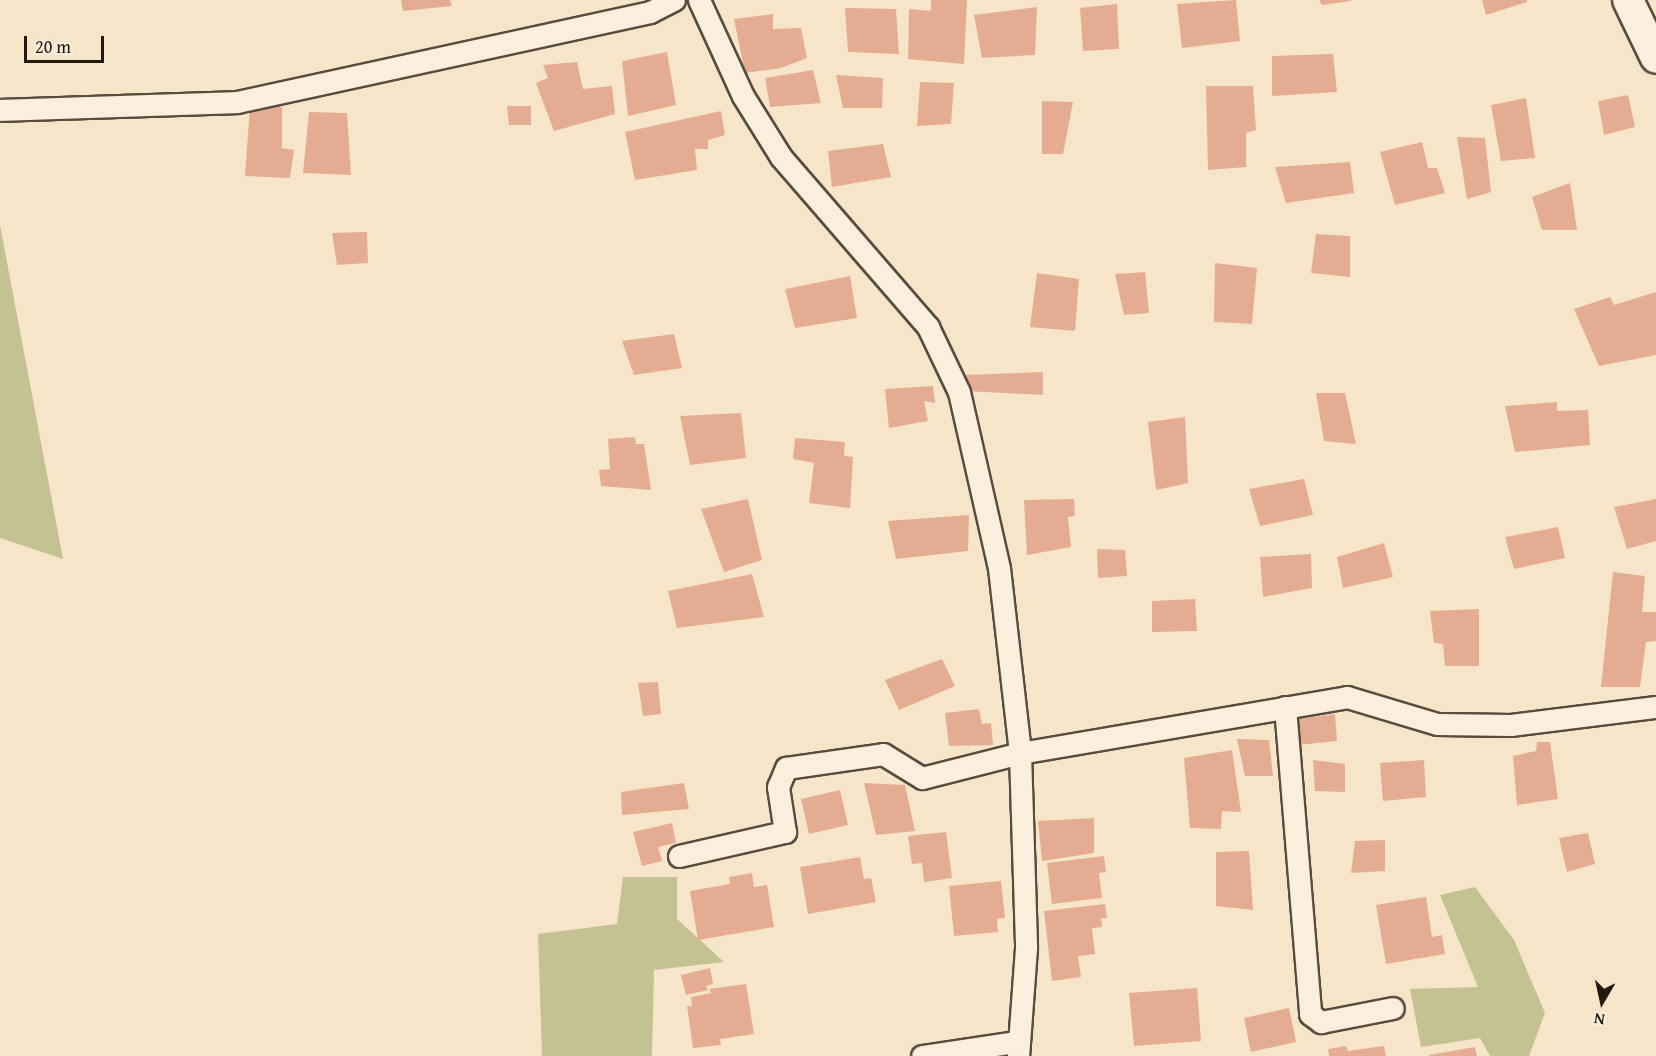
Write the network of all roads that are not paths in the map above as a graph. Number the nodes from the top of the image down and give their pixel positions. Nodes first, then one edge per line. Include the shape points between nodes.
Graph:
1 (674, 0) edge
2 (699, 0) edge
3 (1628, 0) edge
4 (1656, 58) edge
5 (0, 110) edge
6 (1285, 707) junction
7 (1656, 707) edge
8 (1020, 753) junction
9 (680, 856) dead end
10 (1393, 1008) dead end
11 (1017, 1049) edge
12 (922, 1056) edge

1 - 5 street via 650,12 237,102
2 - 8 street via 743,96 781,157 928,327 959,392 999,568
3 - 4 main road
6 - 7 street via 1347,697 1437,724 1511,725
6 - 8 street
6 - 10 street via 1310,1014 1321,1022
8 - 9 street via 922,777 883,754 786,768 778,787 785,832
8 - 11 street via 1026,948
11 - 12 street

